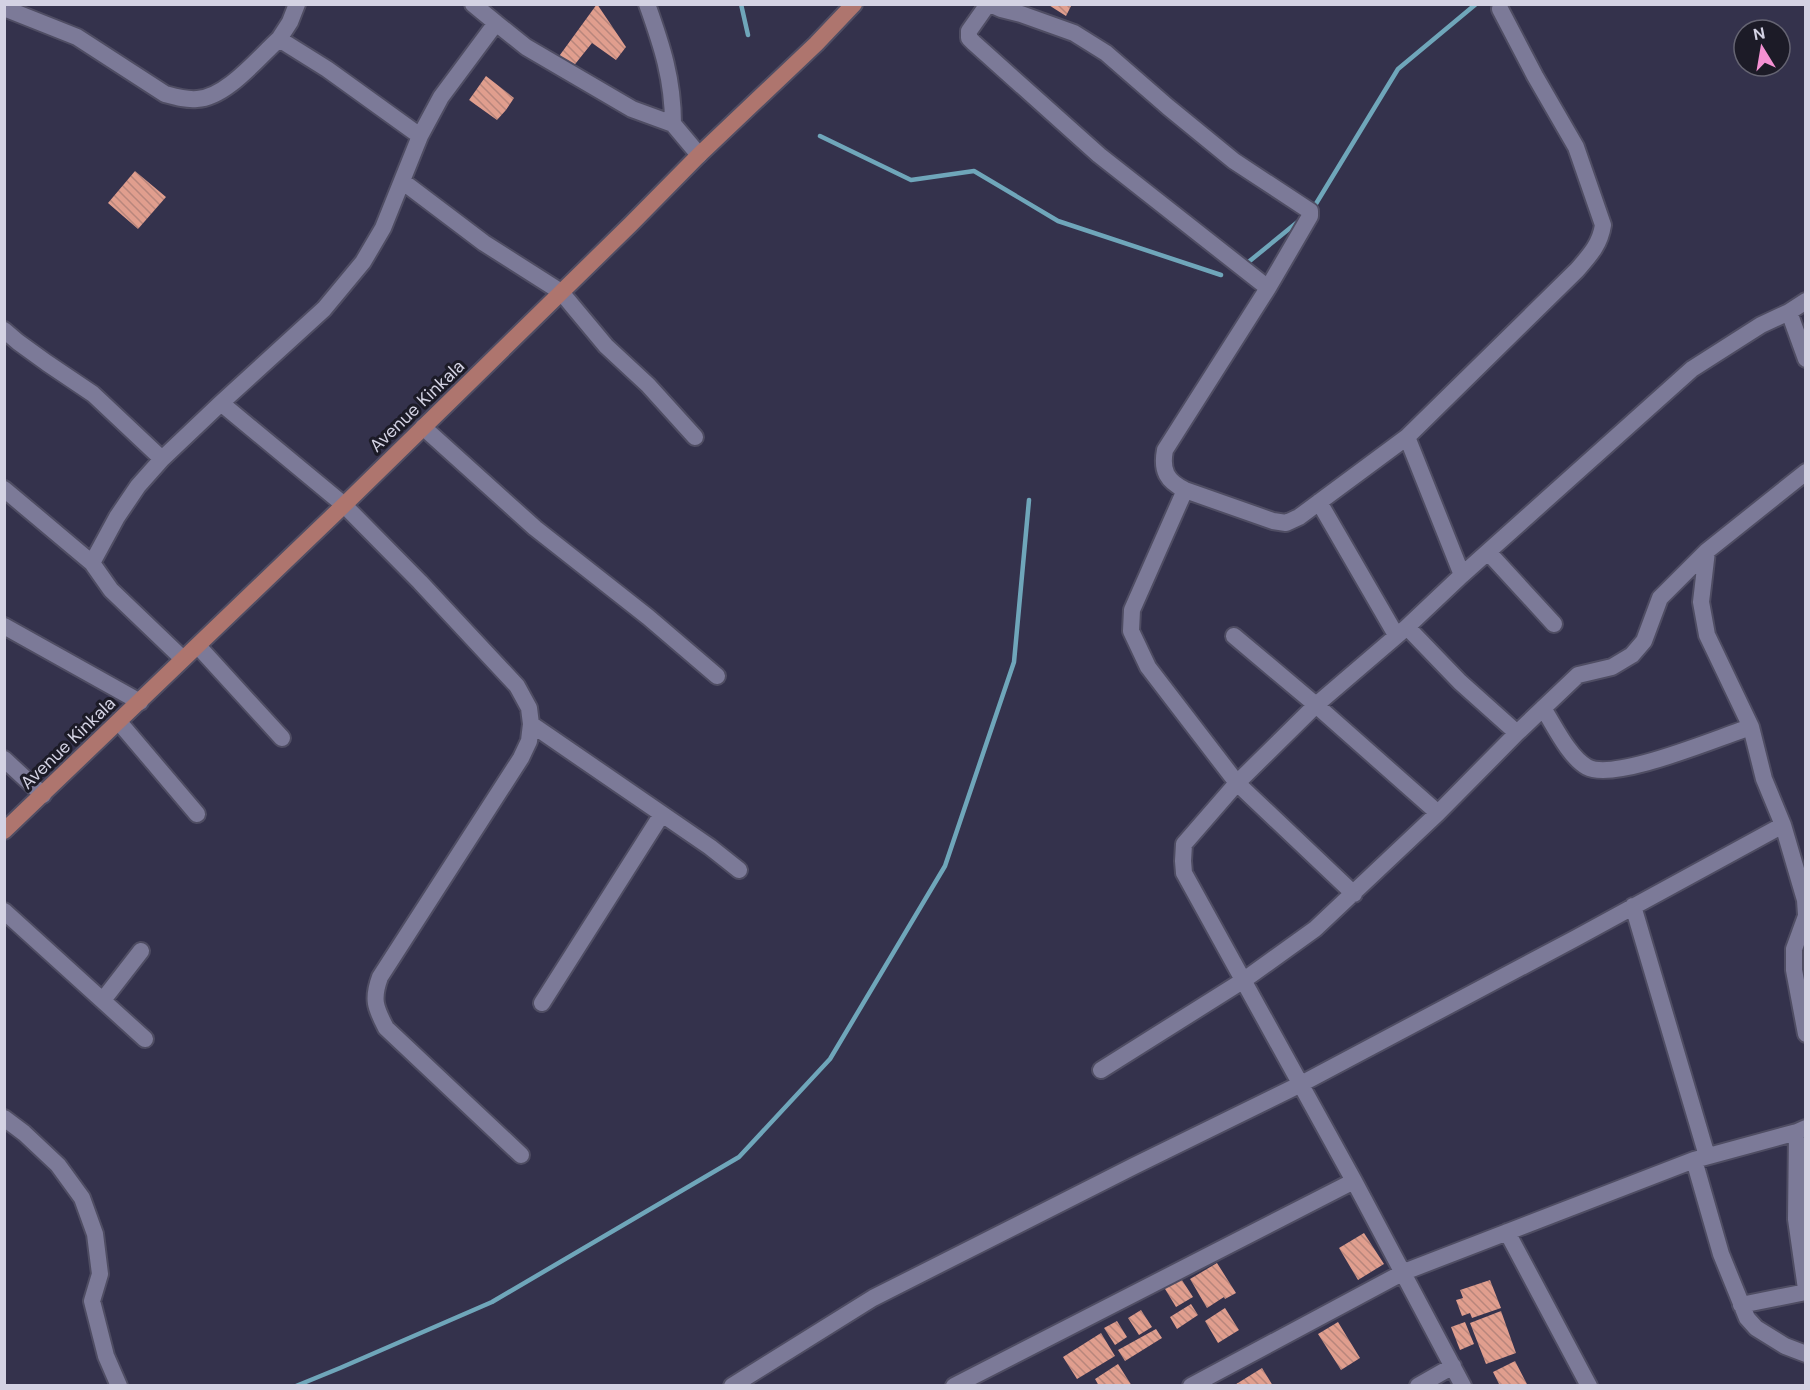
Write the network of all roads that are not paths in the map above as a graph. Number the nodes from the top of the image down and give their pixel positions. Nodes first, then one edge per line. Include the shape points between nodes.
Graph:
1 (297, 4) edge
2 (473, 4) edge
3 (647, 4) edge
4 (854, 4) edge
5 (989, 4) edge
6 (4, 8) edge
7 (1500, 9) dead end
8 (496, 23) junction
9 (279, 39) junction
10 (673, 124) junction
11 (420, 136) junction
12 (699, 155) junction
13 (402, 181) junction
14 (1268, 288) junction
15 (561, 292) junction
16 (1806, 302) edge
17 (1789, 312) junction
18 (4, 330) edge
19 (1806, 359) edge
20 (221, 403) junction
21 (423, 427) junction
22 (695, 437) dead end
23 (1407, 437) junction
24 (162, 459) junction
25 (1806, 472) edge
26 (4, 489) edge
27 (1185, 490) junction
28 (1319, 502) junction
29 (344, 505) junction
30 (1707, 551) junction
31 (1488, 552) junction
32 (92, 563) junction
33 (1462, 575) junction
34 (1554, 624) dead end
35 (4, 626) edge
36 (1402, 631) junction
37 (1234, 636) dead end
38 (198, 646) junction
39 (183, 659) junction
40 (717, 676) dead end
41 (140, 702) junction
42 (1316, 705) junction
43 (1543, 708) junction
44 (119, 722) junction
45 (531, 724) junction
46 (1751, 727) junction
47 (1517, 734) junction
48 (282, 738) dead end
49 (4, 759) edge
50 (1238, 783) junction
51 (43, 795) junction
52 (1438, 813) junction
53 (197, 814) dead end
54 (662, 814) junction
55 (1783, 825) junction
56 (4, 831) edge
57 (739, 870) dead end
58 (1354, 894) junction
59 (1633, 906) junction
60 (4, 911) edge
61 (1806, 915) edge
62 (141, 951) dead end
63 (1244, 981) junction
64 (104, 1000) junction
65 (542, 1003) dead end
66 (1806, 1034) edge
67 (144, 1039) dead end
68 (1101, 1071) dead end
69 (1301, 1084) junction
70 (4, 1118) edge
71 (1801, 1130) edge
72 (520, 1155) dead end
73 (1701, 1158) junction
74 (1354, 1181) junction
75 (1507, 1232) junction
76 (1404, 1272) junction
77 (1806, 1291) edge
78 (1741, 1305) junction
79 (1806, 1354) edge
80 (1453, 1366) junction
81 (119, 1386) edge
82 (732, 1386) edge
83 (954, 1386) edge
84 (1191, 1386) edge
85 (1418, 1386) edge
86 (1463, 1386) edge
87 (1589, 1386) edge

1 - 9 street
2 - 8 street
3 - 10 street via 665,56 673,97
4 - 12 main road, Avenue Kinkala
5 - 14 street via 969,31 969,38 1099,155
5 - 14 street via 1074,33 1106,53 1234,161 1310,211
6 - 9 street via 77,37 165,94 180,99 200,100 217,93
7 - 23 street via 1576,147 1603,225 1601,237 1577,270
8 - 10 street via 526,47 632,109
8 - 11 street via 441,97
9 - 11 street
10 - 12 street
11 - 13 street
12 - 15 main road, Avenue Kinkala
13 - 15 street via 484,243
13 - 20 street via 363,262 324,309
14 - 27 street via 1165,450 1166,473 1173,484
15 - 21 main road, Avenue Kinkala
15 - 22 street
16 - 17 street
17 - 19 street
17 - 31 street via 1692,369
18 - 24 street via 93,393
20 - 24 street
20 - 29 street
21 - 29 main road, Avenue Kinkala
21 - 40 street via 535,528
23 - 28 street
23 - 33 street
24 - 32 street via 117,517
25 - 30 street
26 - 32 street
27 - 28 street via 1287,523
27 - 50 street via 1132,610 1131,631 1148,667
28 - 36 street
29 - 38 main road, Avenue Kinkala
29 - 45 street via 517,686 529,708
30 - 43 street via 1660,598 1644,641 1632,655 1612,667 1578,675
30 - 46 street via 1701,602 1707,635
31 - 33 street
31 - 34 street
32 - 39 street via 111,590
33 - 36 street
35 - 41 street
36 - 42 street
36 - 47 street
37 - 42 street
38 - 39 main road, Avenue Kinkala
38 - 48 street
39 - 41 main road, Avenue Kinkala
41 - 44 main road, Avenue Kinkala
42 - 50 street
42 - 52 street
43 - 46 street via 1574,754 1588,768 1596,770 1624,768 1669,756
43 - 47 street
44 - 51 main road, Avenue Kinkala
44 - 53 street
45 - 54 street
45 - 72 street via 521,758 375,990 375,1004 386,1028
46 - 55 street via 1764,779
47 - 52 street
49 - 51 street
50 - 58 street
50 - 63 street via 1184,844 1183,861 1184,873
51 - 56 main road, Avenue Kinkala
52 - 58 street
54 - 57 street
54 - 65 street
55 - 59 street
55 - 61 street
58 - 63 street via 1315,929
59 - 69 street
59 - 73 street
60 - 64 street
61 - 66 street via 1794,949
62 - 64 street
63 - 68 street
63 - 69 street
64 - 67 street
69 - 74 street
69 - 82 street via 873,1298
70 - 81 street via 58,1165 82,1198 95,1234 100,1274 93,1301 106,1356
71 - 73 street
71 - 77 street via 1796,1219
73 - 75 street
73 - 78 street via 1721,1254
74 - 76 street
74 - 83 street
75 - 76 street
75 - 87 street
76 - 80 street
76 - 84 street
77 - 78 street
78 - 79 street via 1756,1328
80 - 85 street
80 - 86 street

